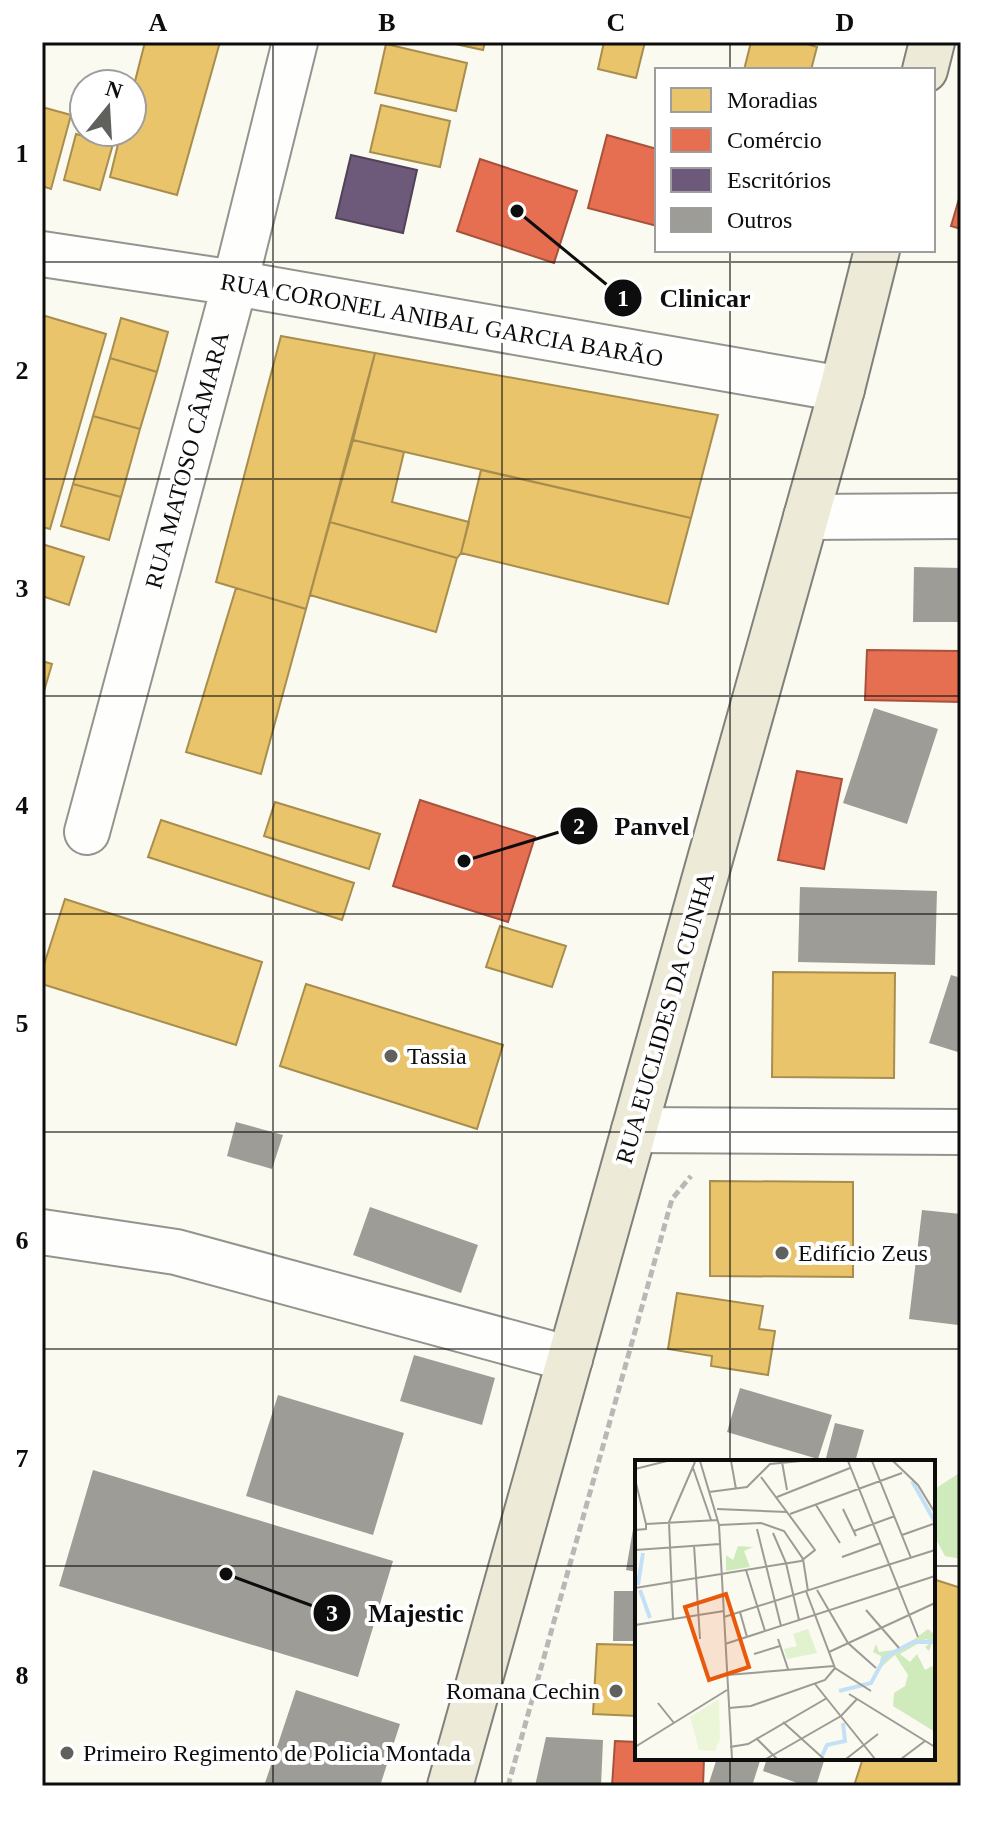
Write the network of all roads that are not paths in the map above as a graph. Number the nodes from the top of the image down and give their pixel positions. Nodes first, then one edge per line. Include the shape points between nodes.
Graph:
1 (295, 42) edge
2 (932, 42) edge
3 (926, 68) edge
4 (876, 252) edge
5 (42, 254) edge
6 (235, 283) junction
7 (842, 389) junction
8 (961, 516) edge
9 (806, 517) junction
10 (87, 832) dead end
11 (634, 1130) junction
12 (961, 1132) edge
13 (42, 1232) edge
14 (570, 1359) junction
15 (450, 1786) edge

1 - 6 street, RUA MATOSO CÂMARA
2 - 3 main road
4 - 7 main road, RUA EUCLIDES DA CUNHA
5 - 6 street, RUA CORONEL ANIBAL GARCIA BARÃO
6 - 7 street, RUA CORONEL ANIBAL GARCIA BARÃO
6 - 10 street, RUA MATOSO CÂMARA
7 - 9 main road, RUA EUCLIDES DA CUNHA
8 - 9 street
9 - 11 main road, RUA EUCLIDES DA CUNHA
11 - 12 street
11 - 14 main road, RUA EUCLIDES DA CUNHA
13 - 14 street via 176,1252
14 - 15 main road, RUA EUCLIDES DA CUNHA

